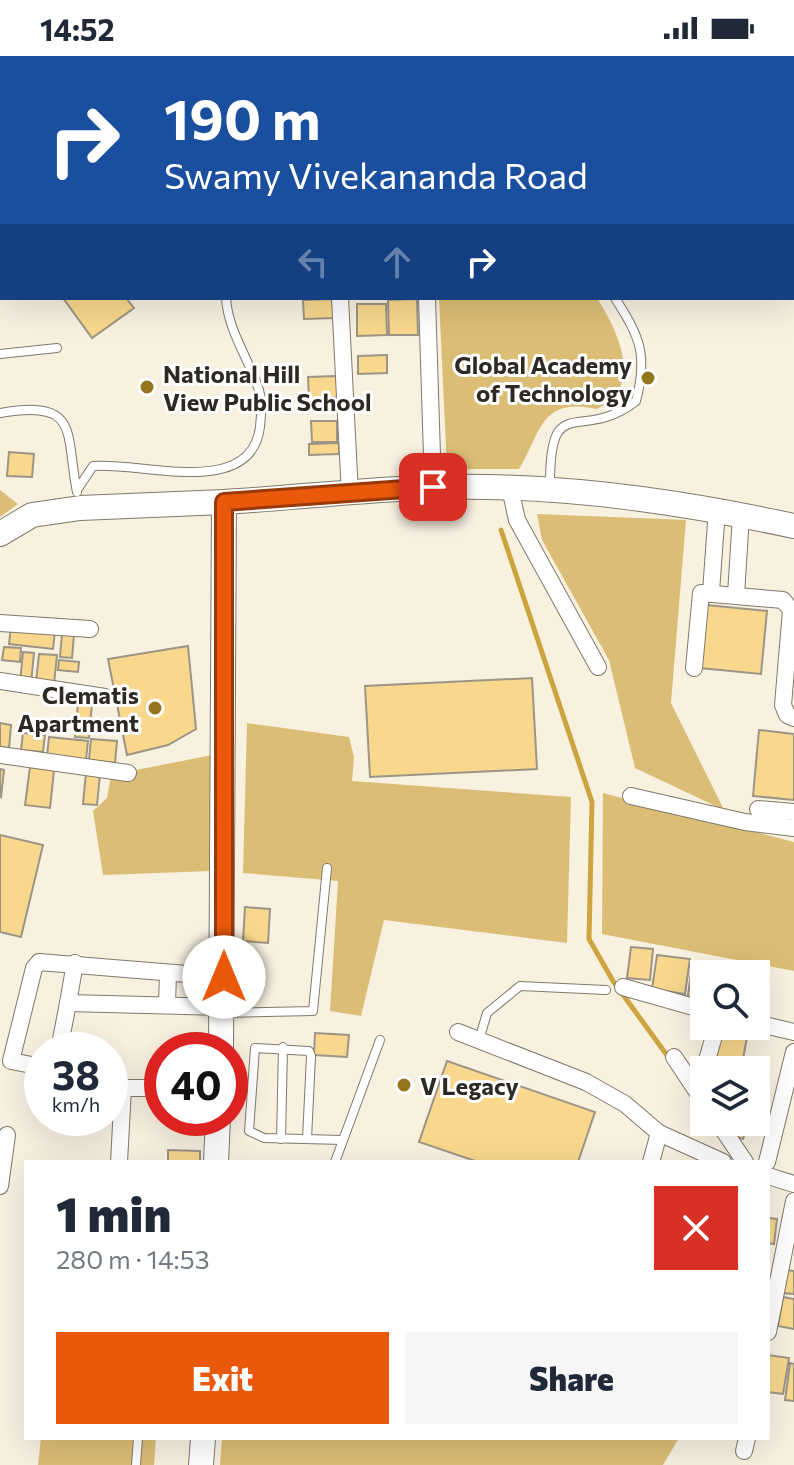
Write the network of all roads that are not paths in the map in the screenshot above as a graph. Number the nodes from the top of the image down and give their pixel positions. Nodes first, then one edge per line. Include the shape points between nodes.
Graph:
1 (226, 300) edge
2 (340, 300) edge
3 (427, 300) edge
4 (616, 300) edge
5 (57, 348) dead end
6 (0, 354) edge
7 (0, 413) edge
8 (433, 487) junction
9 (510, 488) junction
10 (550, 489) junction
11 (350, 495) junction
12 (78, 499) junction
13 (224, 502) junction
14 (717, 509) junction
15 (741, 515) junction
16 (794, 526) edge
17 (0, 534) edge
18 (711, 592) junction
19 (736, 595) junction
20 (0, 607) edge
21 (0, 623) edge
22 (90, 629) dead end
23 (0, 634) edge
24 (598, 667) dead end
25 (694, 668) dead end
26 (0, 681) edge
27 (105, 697) dead end
28 (794, 718) edge
29 (0, 755) edge
30 (128, 773) dead end
31 (631, 796) dead end
32 (758, 809) dead end
33 (794, 812) edge
34 (794, 828) edge
35 (327, 868) dead end
36 (75, 963) junction
37 (168, 973) junction
38 (224, 977) junction
39 (623, 987) dead end
40 (606, 990) dead end
41 (68, 1003) junction
42 (167, 1005) junction
43 (690, 1006) edge
44 (223, 1010) junction
45 (770, 1026) edge
46 (62, 1032) edge
47 (222, 1032) edge
48 (458, 1032) dead end
49 (794, 1032) edge
50 (380, 1040) dead end
51 (479, 1040) junction
52 (283, 1047) junction
53 (794, 1052) edge
54 (674, 1057) dead end
55 (6, 1059) edge
56 (690, 1081) edge
57 (144, 1088) edge
58 (659, 1133) junction
59 (7, 1135) dead end
60 (217, 1136) edge
61 (727, 1136) edge
62 (281, 1139) junction
63 (307, 1139) junction
64 (343, 1140) junction
65 (119, 1160) edge
66 (216, 1160) edge
67 (336, 1160) edge
68 (652, 1160) edge
69 (719, 1160) edge
70 (744, 1160) edge
71 (767, 1160) edge
72 (770, 1177) edge
73 (794, 1184) edge
74 (0, 1186) edge
75 (794, 1201) edge
76 (770, 1322) edge
77 (138, 1440) edge
78 (203, 1440) edge
79 (136, 1465) edge
80 (201, 1465) edge

1 - 12 lane via 262,403 254,446 221,470 93,466
2 - 11 street
3 - 8 street
4 - 10 lane via 642,354 636,401 602,420 568,423 556,431
5 - 6 lane
7 - 12 lane via 45,410 65,423 72,440
8 - 9 street
8 - 11 street
9 - 10 street
9 - 24 street via 517,520
10 - 14 street
11 - 13 street
12 - 13 street
12 - 17 street via 32,515
13 - 38 street
14 - 15 street
14 - 18 street
15 - 16 street
15 - 19 street
18 - 19 street
18 - 25 street via 699,596
19 - 28 street via 789,605 783,705
20 - 21 street
21 - 22 street
21 - 23 street
26 - 27 street
29 - 30 street
31 - 34 street
32 - 33 street
35 - 44 lane via 313,1011
36 - 37 street
36 - 41 street
36 - 55 street via 48,960 34,968
37 - 38 street
37 - 42 street
38 - 44 street
39 - 43 street
40 - 51 lane via 520,986 487,1013
41 - 42 street
41 - 46 street
42 - 44 street
44 - 47 street
45 - 49 street
48 - 51 street
50 - 64 lane
51 - 58 street via 586,1082 625,1104
52 - 62 lane
52 - 62 lane via 262,1046 252,1054 249,1131
52 - 63 lane via 303,1048 311,1056
53 - 71 street
54 - 56 street
57 - 65 street via 123,1088
58 - 68 street
58 - 69 street
59 - 74 street
60 - 66 street
61 - 70 street
62 - 63 lane
63 - 64 lane
64 - 67 lane
72 - 73 street
75 - 76 street
77 - 79 lane
78 - 80 street

